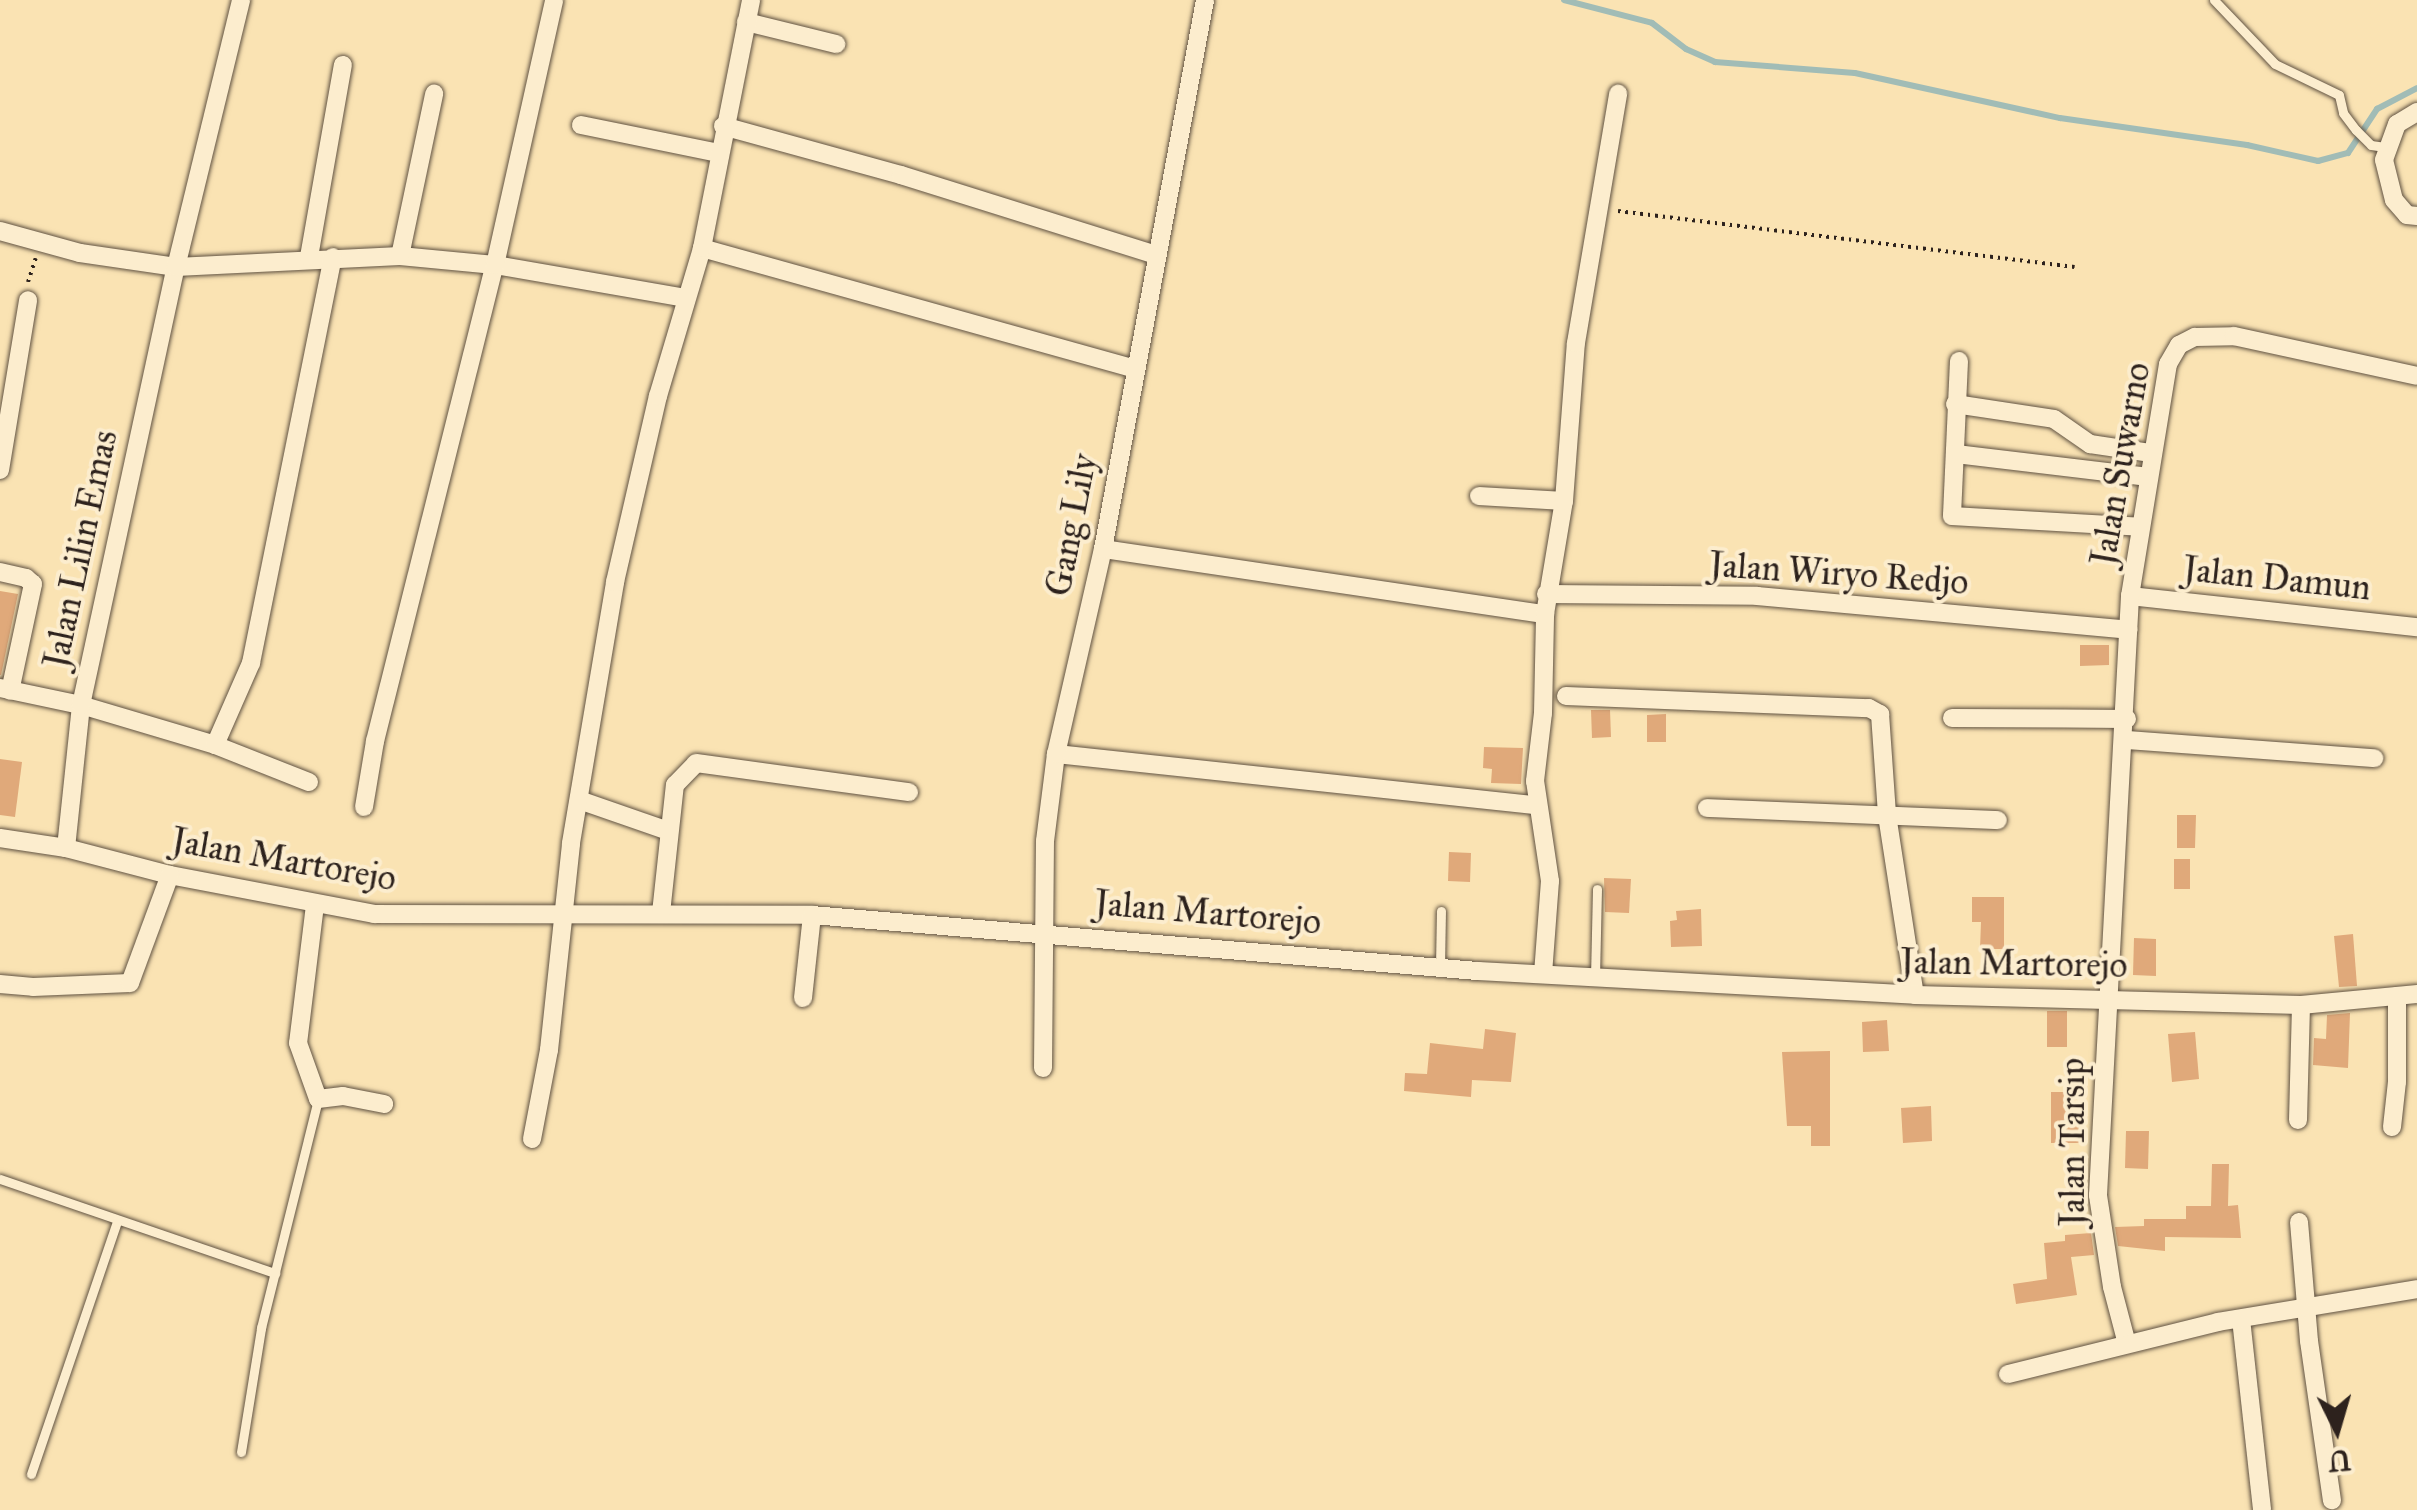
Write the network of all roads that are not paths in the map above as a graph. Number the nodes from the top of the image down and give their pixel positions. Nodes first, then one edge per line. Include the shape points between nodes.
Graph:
1 (241, 0) edge
2 (554, 0) edge
3 (751, 0) edge
4 (1206, 0) edge
5 (2214, 0) edge
6 (746, 22) junction
7 (836, 44) dead end
8 (343, 66) dead end
9 (434, 94) dead end
10 (1618, 94) dead end
11 (2417, 112) edge
12 (581, 125) dead end
13 (723, 126) junction
14 (2378, 146) junction
15 (719, 152) junction
16 (2417, 216) edge
17 (0, 232) edge
18 (702, 248) junction
19 (1158, 255) junction
20 (400, 256) junction
21 (308, 257) junction
22 (333, 258) junction
23 (496, 265) junction
24 (176, 267) junction
25 (686, 298) junction
26 (28, 300) road end
27 (1959, 361) dead end
28 (1135, 370) junction
29 (2417, 376) edge
30 (1956, 404) junction
31 (1956, 454) junction
32 (2150, 454) junction
33 (0, 470) edge
34 (2149, 477) junction
35 (1479, 496) dead end
36 (1564, 502) junction
37 (2140, 528) junction
38 (1102, 548) junction
39 (0, 572) edge
40 (1546, 594) junction
41 (2130, 596) junction
42 (1544, 614) junction
43 (2417, 627) edge
44 (2128, 630) junction
45 (5, 690) edge
46 (1566, 696) dead end
47 (82, 705) junction
48 (1952, 718) dead end
49 (2127, 719) junction
50 (2126, 740) junction
51 (215, 745) junction
52 (1056, 754) junction
53 (2374, 758) dead end
54 (309, 782) dead end
55 (909, 792) dead end
56 (579, 800) junction
57 (1537, 806) junction
58 (364, 807) dead end
59 (1707, 808) dead end
60 (1887, 815) junction
61 (1998, 820) dead end
62 (668, 831) junction
63 (0, 838) edge
64 (66, 848) junction
65 (170, 875) junction
66 (1597, 890) dead end
67 (315, 905) junction
68 (1441, 910) dead end
69 (562, 914) junction
70 (661, 914) junction
71 (812, 915) junction
72 (1045, 932) junction
73 (1440, 968) junction
74 (1543, 974) junction
75 (1594, 977) junction
76 (0, 984) edge
77 (2417, 994) edge
78 (1916, 995) junction
79 (2397, 996) junction
80 (803, 998) dead end
81 (2108, 998) junction
82 (2301, 1006) junction
83 (1044, 1068) dead end
84 (318, 1100) junction
85 (384, 1104) dead end
86 (2298, 1120) dead end
87 (2392, 1127) dead end
88 (532, 1139) dead end
89 (0, 1179) edge
90 (117, 1221) junction
91 (2299, 1222) dead end
92 (275, 1273) junction
93 (2417, 1289) edge
94 (2307, 1308) junction
95 (2241, 1319) junction
96 (2127, 1344) junction
97 (2008, 1374) dead end
98 (241, 1452) dead end
99 (31, 1474) dead end
100 (2332, 1500) dead end
101 (2262, 1510) edge

1 - 24 street, Jalan Lilin Emas
2 - 23 street
3 - 6 street
4 - 19 street, Gang Lily
5 - 14 lane via 2275,64 2339,95 2356,130
6 - 7 street
6 - 13 street
8 - 21 street
9 - 20 street
10 - 36 street via 1574,358
11 - 14 street
12 - 15 street
13 - 15 street
13 - 19 street
14 - 16 street via 2394,200 2406,215
15 - 18 street
17 - 24 street
18 - 25 street
18 - 28 street
19 - 28 street, Gang Lily
20 - 22 street
20 - 23 street
21 - 22 street
21 - 24 street
22 - 51 street via 251,663
23 - 25 street
23 - 58 street
24 - 47 street, Jalan Lilin Emas
25 - 56 street via 615,582
26 - 33 street
27 - 30 street
28 - 38 street, Gang Lily
29 - 32 street, Jalan Suwarno via 2234,336 2195,337 2179,345 2168,364
30 - 31 street
30 - 32 street via 2054,419 2090,444
31 - 34 street
31 - 37 street via 1950,512 1958,519
32 - 34 street, Jalan Suwarno
34 - 37 street, Jalan Suwarno
35 - 36 street
36 - 40 street
37 - 41 street, Jalan Suwarno
38 - 42 street
38 - 52 street, Gang Lily
39 - 45 street via 33,584
40 - 42 street
40 - 44 street, Jalan Wiryo Redjo via 1757,596
41 - 43 street, Jalan Damun
41 - 44 street, Jalan Suwarno
42 - 57 street
44 - 49 street, Jalan Suwarno
45 - 47 street
46 - 60 street via 1874,709 1883,721
47 - 51 street
47 - 64 street, Jalan Lilin Emas
48 - 49 street
49 - 50 street, Jalan Suwarno
50 - 53 street
50 - 81 street, Jalan Tarsip
51 - 54 street
52 - 57 street
52 - 72 street, Gang Lily via 1045,841
55 - 62 street via 696,763 675,785
56 - 62 street
56 - 69 street
57 - 74 street via 1550,882
59 - 60 street
60 - 61 street
60 - 78 street
62 - 70 street
63 - 64 street, Jalan Martorejo
64 - 65 street, Jalan Martorejo
65 - 67 street, Jalan Martorejo
65 - 76 street via 130,983
66 - 75 lane
67 - 69 street, Jalan Martorejo via 374,914
67 - 84 street via 297,1036
68 - 73 lane
69 - 70 street, Jalan Martorejo
69 - 88 street via 549,1050
70 - 71 street, Jalan Martorejo
71 - 72 street, Jalan Martorejo
71 - 80 street
72 - 73 street, Jalan Martorejo
72 - 83 street, Gang Lily
73 - 74 street, Jalan Martorejo
74 - 75 street, Jalan Martorejo
75 - 78 street, Jalan Martorejo
77 - 79 street, Jalan Martorejo
78 - 81 street, Jalan Martorejo
79 - 82 street, Jalan Martorejo
79 - 87 street
81 - 82 street, Jalan Martorejo
81 - 96 street, Jalan Tarsip via 2098,1195
82 - 86 street
84 - 85 street via 343,1096
84 - 92 lane
89 - 90 lane
90 - 92 lane
90 - 99 lane
91 - 94 street
92 - 98 lane
93 - 94 street
94 - 95 street
94 - 100 street
95 - 96 street
95 - 101 street
96 - 97 street

